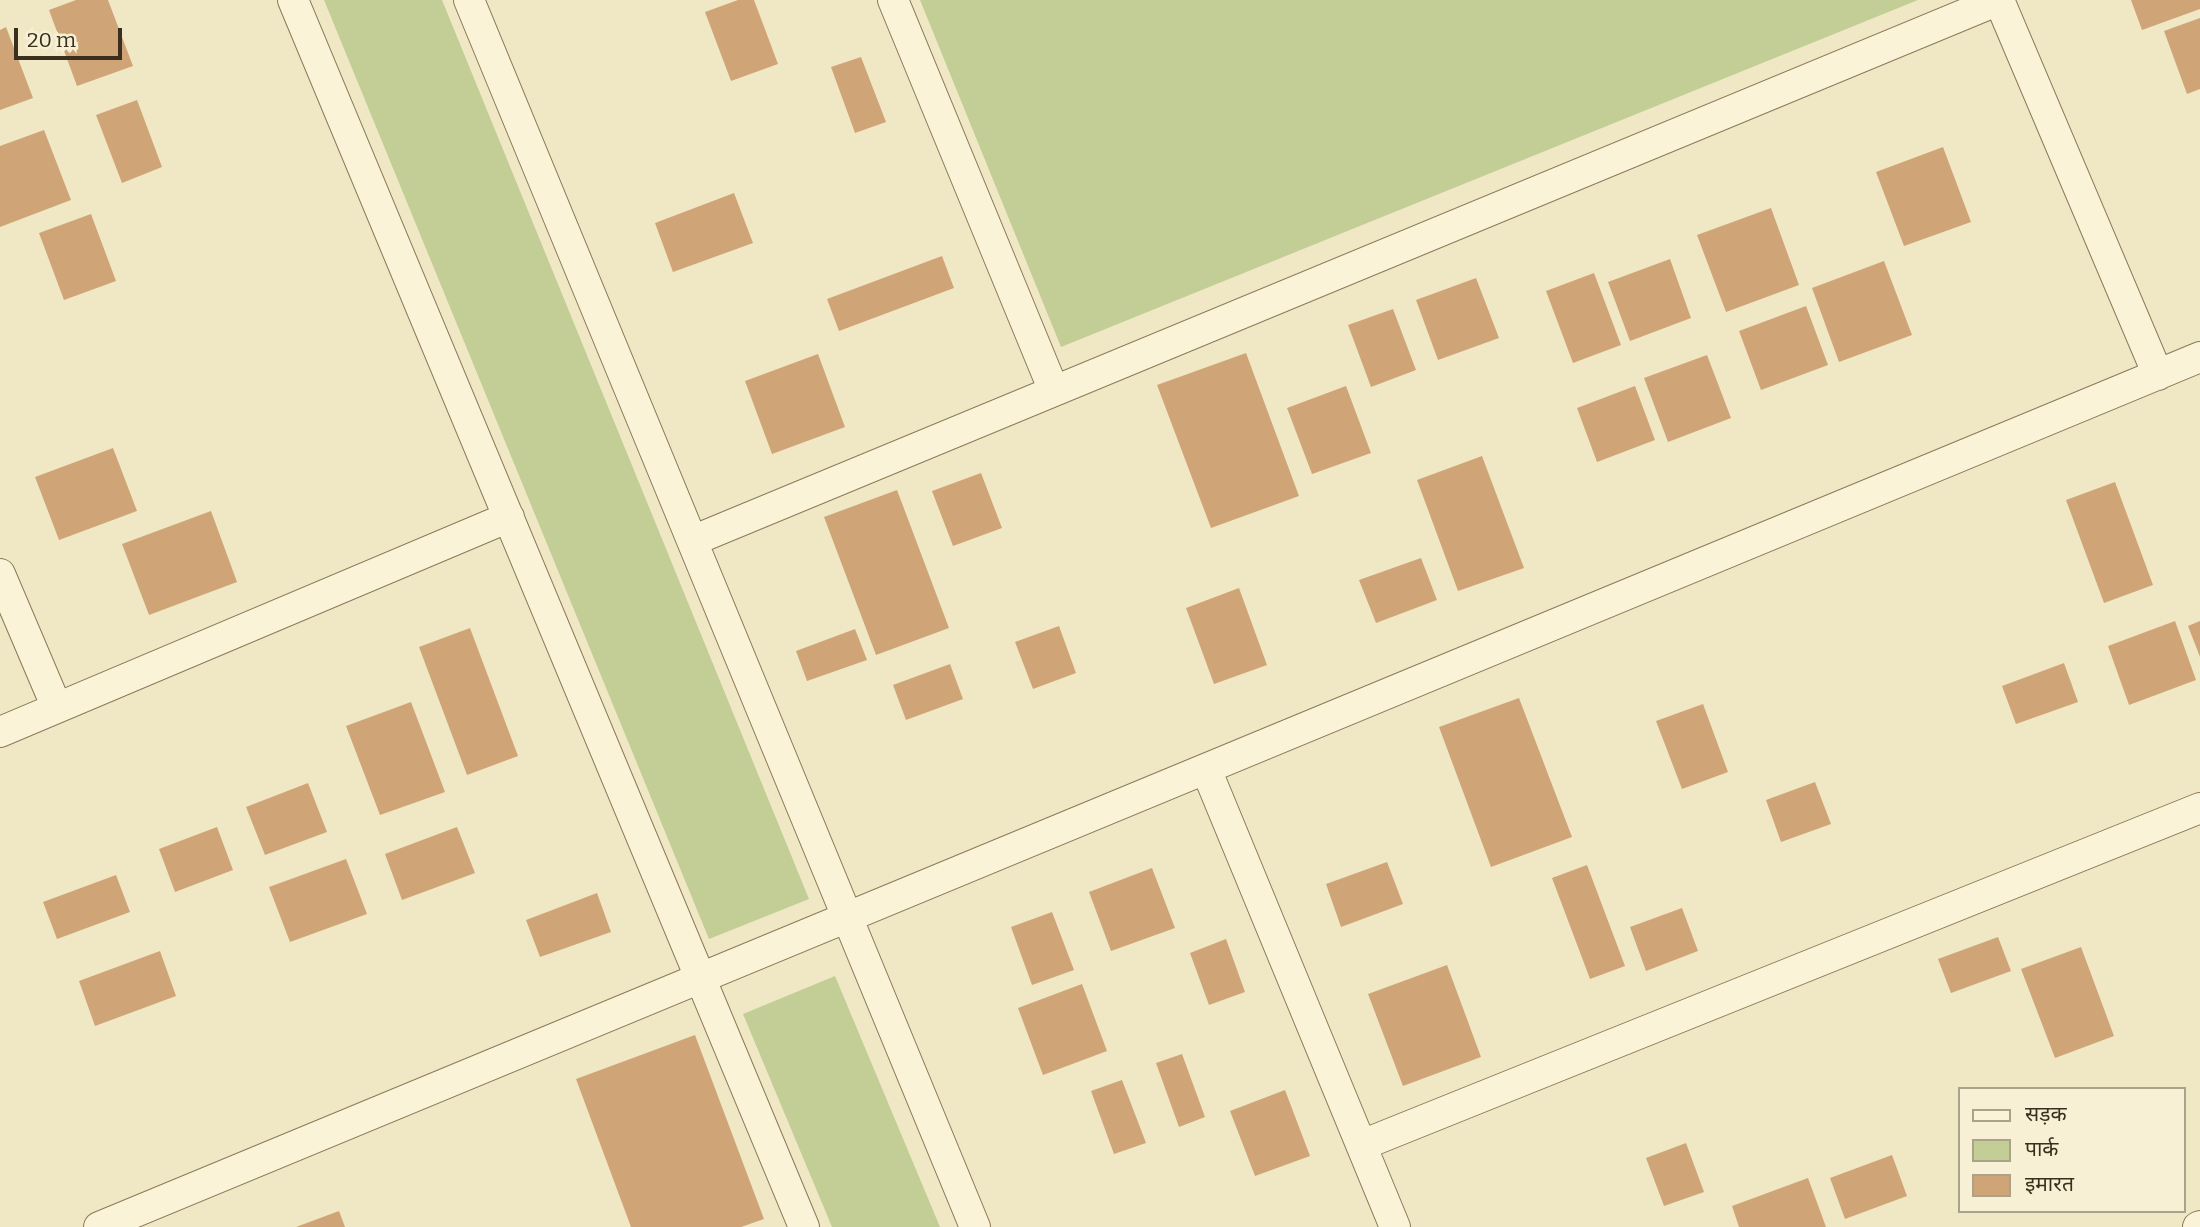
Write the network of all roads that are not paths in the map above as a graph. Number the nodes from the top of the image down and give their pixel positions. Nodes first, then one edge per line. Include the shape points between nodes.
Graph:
1 (293, 0) edge
2 (469, 0) edge
3 (893, 0) edge
4 (1999, 0) edge
5 (2200, 358) edge
6 (2158, 375) junction
7 (1054, 391) junction
8 (509, 517) junction
9 (692, 541) junction
10 (0, 574) edge
11 (57, 708) junction
12 (0, 732) edge
13 (1206, 769) junction
14 (2200, 808) edge
15 (847, 917) junction
16 (701, 978) junction
17 (1362, 1145) junction
18 (99, 1227) edge
19 (804, 1227) edge
20 (975, 1227) edge
21 (1395, 1227) edge

1 - 8 street
2 - 9 street
3 - 7 street
4 - 6 street
4 - 7 street
5 - 6 street
6 - 13 street
7 - 9 street
8 - 11 street
8 - 16 street
9 - 15 street
10 - 11 street
11 - 12 street
13 - 15 street
13 - 17 street
14 - 17 street
15 - 16 street
15 - 20 street
16 - 18 street
16 - 19 street
17 - 21 street

